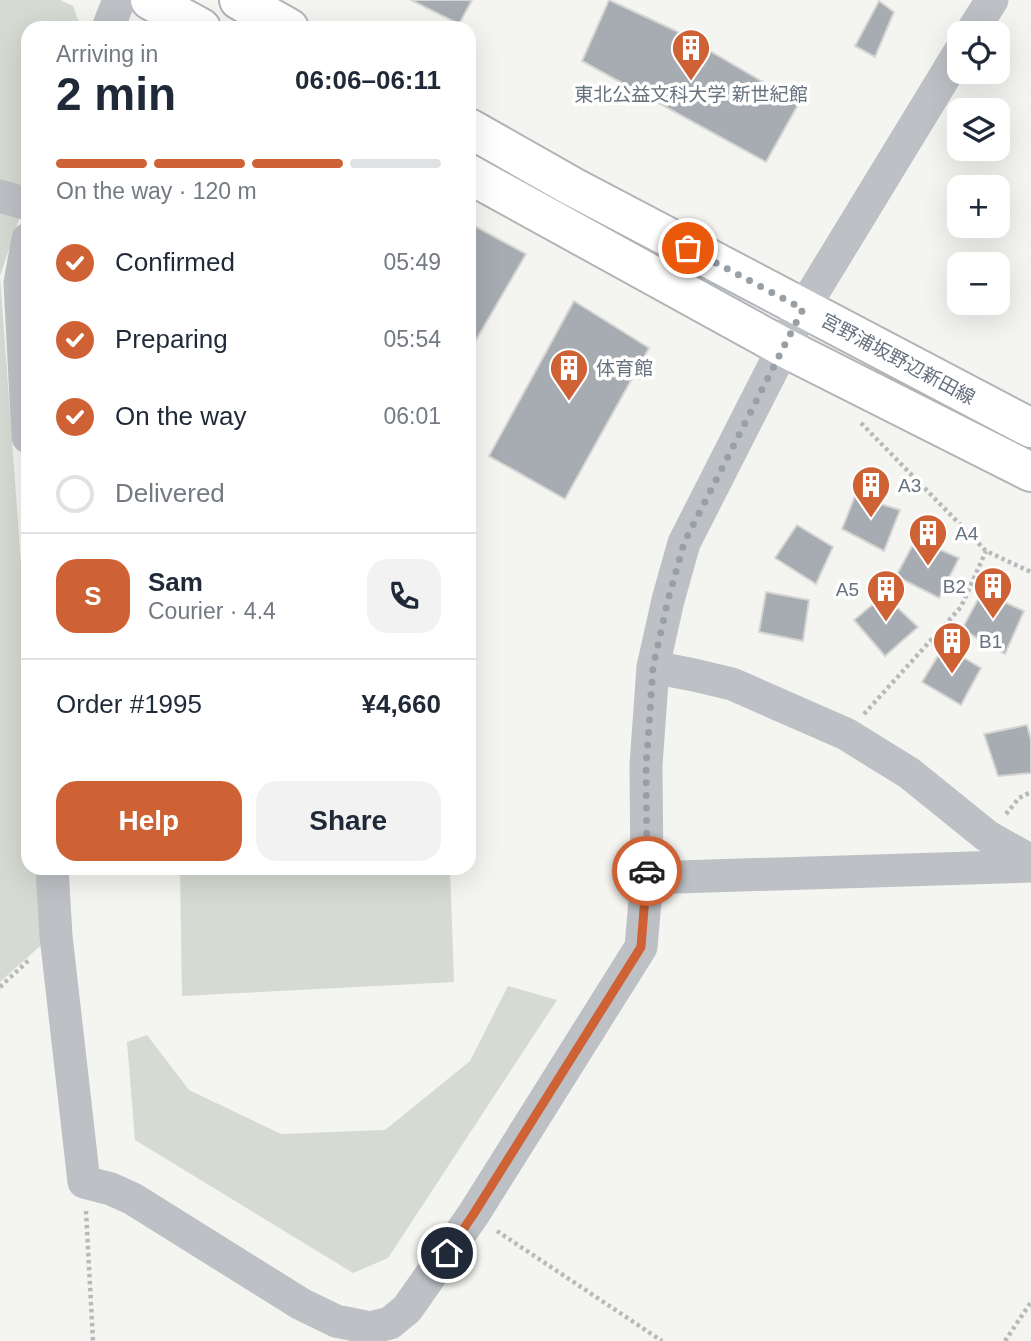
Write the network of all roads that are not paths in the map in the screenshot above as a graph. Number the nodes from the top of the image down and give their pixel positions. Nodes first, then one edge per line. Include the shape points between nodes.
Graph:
1 (119, 0) edge
2 (150, 0) edge
3 (239, 0) edge
4 (992, 0) edge
5 (111, 21) edge
6 (188, 21) edge
7 (276, 21) edge
8 (979, 21) edge
9 (947, 73) edge
10 (476, 132) edge
11 (476, 178) edge
12 (0, 196) edge
13 (21, 202) edge
14 (21, 278) edge
15 (21, 302) edge
16 (803, 309) junction
17 (783, 347) junction
18 (1031, 428) edge
19 (1031, 472) edge
20 (653, 667) junction
21 (1031, 864) edge
22 (52, 875) edge
23 (647, 878) junction

1 - 5 street
2 - 6 main road
3 - 7 main road
4 - 8 street
9 - 16 street
10 - 16 main road, 宮野浦坂野辺新田線
11 - 17 main road, 宮野浦坂野辺新田線
12 - 13 street
14 - 15 street
16 - 17 street
16 - 18 main road, 宮野浦坂野辺新田線
17 - 19 main road, 宮野浦坂野辺新田線
17 - 20 street via 684,543
20 - 21 street via 732,684 846,734 909,773 987,836
20 - 23 street via 646,765
21 - 23 street
22 - 23 street via 55,936 84,1182 133,1199 301,1304 336,1321 370,1328 390,1323 407,1308 473,1215 641,947

